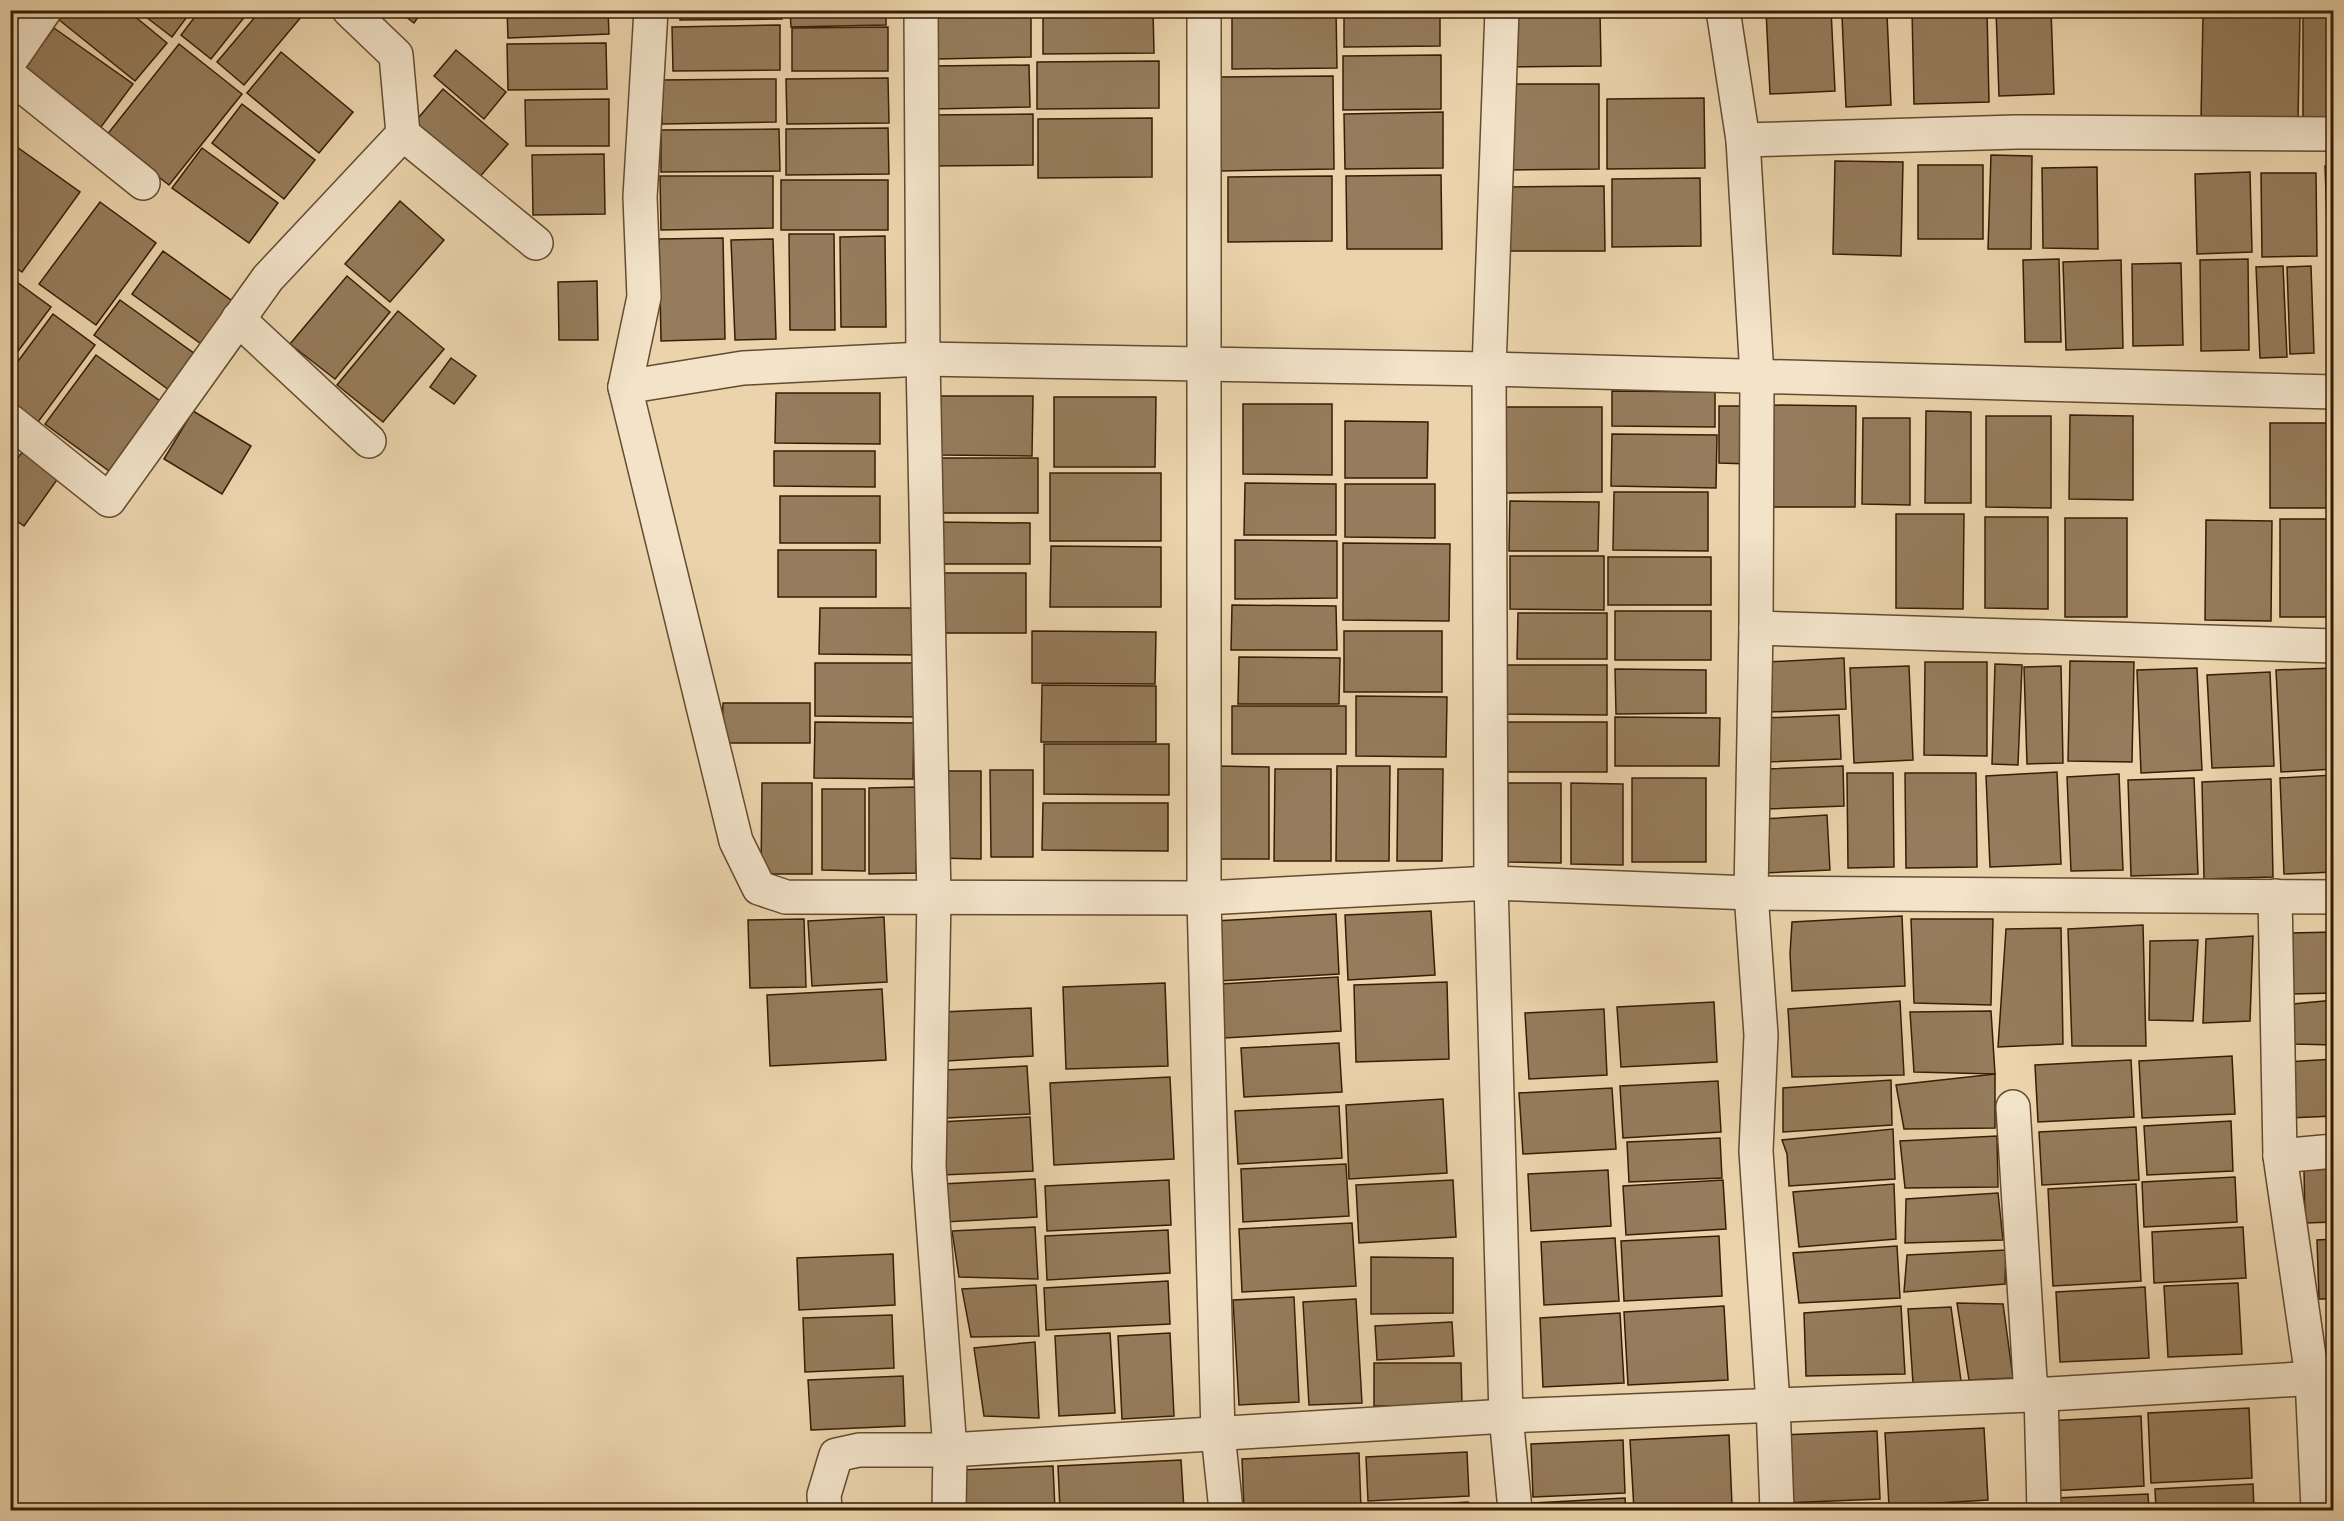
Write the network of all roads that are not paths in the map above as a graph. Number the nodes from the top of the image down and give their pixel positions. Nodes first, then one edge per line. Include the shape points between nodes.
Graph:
1 (45, 10) edge
2 (349, 10) edge
3 (651, 10) edge
4 (921, 10) edge
5 (1204, 10) edge
6 (1502, 10) edge
7 (1723, 10) edge
8 (10, 61) edge
9 (10, 76) edge
10 (403, 134) junction
11 (2334, 134) edge
12 (1743, 140) junction
13 (143, 183) dead end
14 (536, 243) dead end
15 (238, 319) junction
16 (923, 359) junction
17 (1203, 364) junction
18 (1489, 369) junction
19 (1757, 376) junction
20 (625, 387) junction
21 (2334, 392) edge
22 (10, 421) edge
23 (369, 441) dead end
24 (1756, 628) junction
25 (2334, 646) edge
26 (1491, 883) junction
27 (1751, 893) junction
28 (2275, 896) junction
29 (2334, 897) edge
30 (934, 898) junction
31 (1204, 898) junction
32 (2013, 1107) dead end
33 (2334, 1151) edge
34 (2280, 1156) junction
35 (2323, 1377) edge
36 (2036, 1394) junction
37 (1773, 1404) junction
38 (1506, 1416) junction
39 (1218, 1434) junction
40 (950, 1450) junction
41 (825, 1510) edge
42 (949, 1510) edge
43 (1226, 1510) edge
44 (1515, 1510) edge
45 (1777, 1510) edge
46 (2044, 1510) edge
47 (2318, 1510) edge

1 - 8 street
2 - 10 street via 396,55
3 - 20 street via 640,197 644,297
4 - 16 street
5 - 17 street
6 - 18 street
7 - 12 street
9 - 13 street
10 - 14 street
10 - 15 street via 268,278
11 - 12 street via 2016,132
12 - 19 street
15 - 22 street via 109,500
15 - 23 street
16 - 17 street
16 - 20 street via 743,368
16 - 30 street
17 - 18 street
17 - 31 street
18 - 19 street
18 - 26 street
19 - 21 street
19 - 24 street
20 - 30 street via 736,841 759,888 786,897
24 - 25 street
24 - 27 street
26 - 27 street
26 - 31 street
26 - 38 street
27 - 28 street
27 - 37 street via 1761,1035 1756,1150
28 - 29 street
28 - 34 street
30 - 31 street
30 - 40 street via 929,1167
31 - 39 street
32 - 36 street
33 - 34 street
34 - 35 street
35 - 36 street
35 - 47 street
36 - 37 street
36 - 46 street
37 - 38 street
37 - 45 street
38 - 39 street
38 - 44 street
39 - 40 street
39 - 43 street
40 - 41 street via 860,1450 836,1455 824,1495
40 - 42 street

